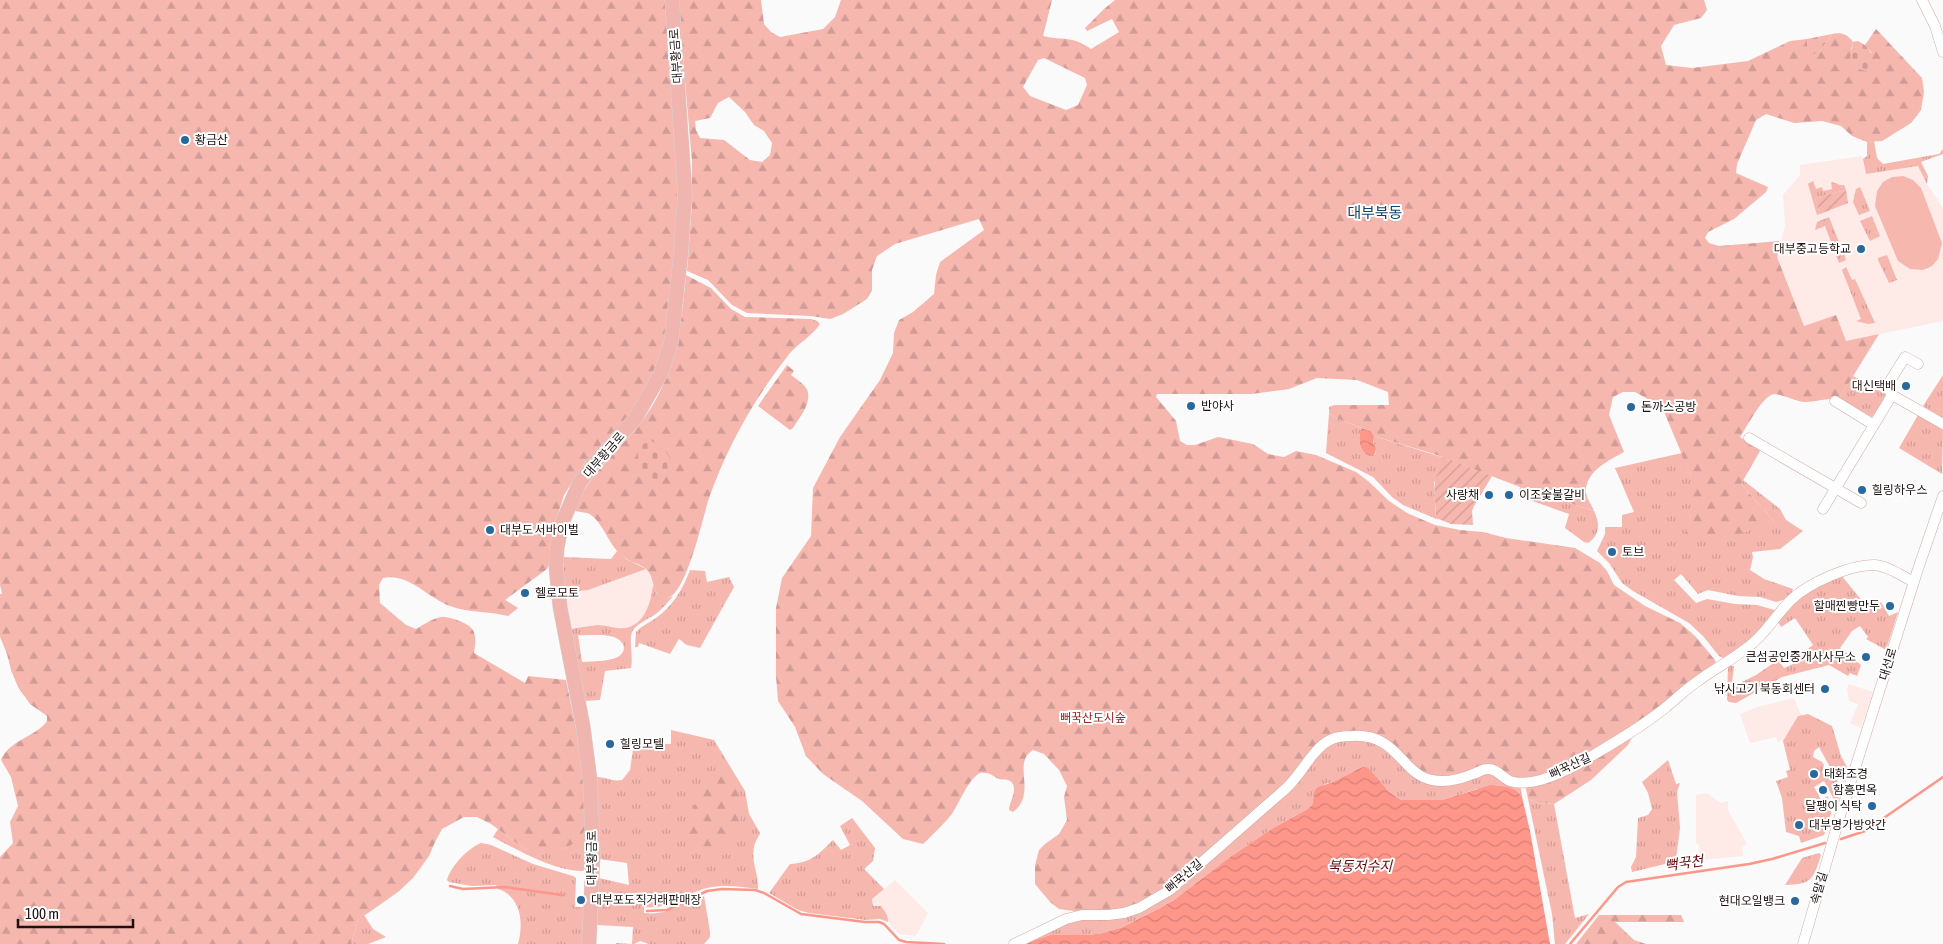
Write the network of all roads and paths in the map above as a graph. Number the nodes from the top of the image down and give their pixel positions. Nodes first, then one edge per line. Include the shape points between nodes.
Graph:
1 (672, 0) edge
2 (1922, 0) edge
3 (1943, 52) edge
4 (1918, 364) dead end
5 (1892, 395) junction
6 (1835, 401) dead end
7 (1943, 424) edge
8 (1874, 425) junction
9 (1749, 438) dead end
10 (1836, 488) junction
11 (1943, 496) edge
12 (1861, 503) dead end
13 (1823, 509) dead end
14 (1914, 582) junction
15 (1835, 832) joint
16 (589, 944) edge
17 (1014, 944) edge
18 (1803, 944) edge

1 - 16 main road, 대부황금로 via 685,193 671,343 664,367 642,409 579,484 562,523 557,548 560,607 586,739 590,779 593,855
2 - 3 street
4 - 5 street via 1905,357 1887,386
5 - 7 street
5 - 8 street
6 - 8 street
8 - 10 street
9 - 10 street
10 - 12 street
10 - 13 street
11 - 14 street, 대선로
14 - 15 street, 대선로
14 - 17 street, 뻐꾹산길 via 1876,565 1821,581 1792,599 1750,647 1697,681 1664,709 1594,755 1538,781 1519,783 1489,768 1459,779 1432,780 1421,776 1383,742 1370,737 1342,736 1330,740 1275,798 1170,890 1139,908 1124,913 1066,919
15 - 18 street, 속말길

